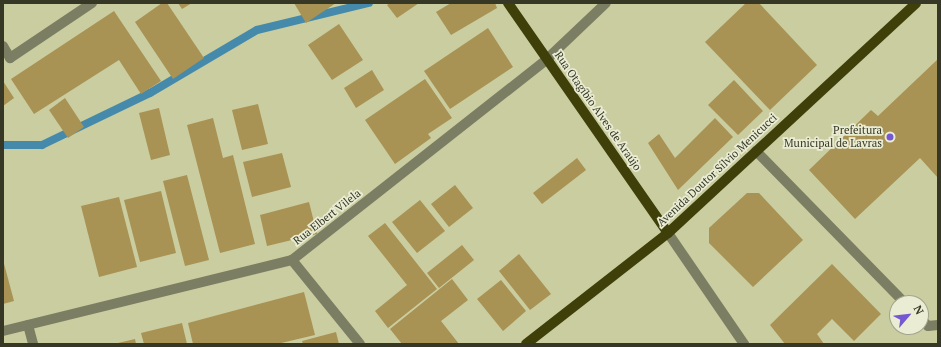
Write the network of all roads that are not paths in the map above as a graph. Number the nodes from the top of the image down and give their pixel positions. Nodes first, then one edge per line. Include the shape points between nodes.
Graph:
1 (92, 3) edge
2 (508, 3) edge
3 (606, 3) edge
4 (916, 3) edge
5 (3, 46) edge
6 (547, 59) junction
7 (756, 151) junction
8 (668, 233) junction
9 (292, 260) junction
10 (897, 295) edge
11 (28, 325) junction
12 (3, 331) edge
13 (33, 344) edge
14 (360, 344) edge
15 (526, 344) edge
16 (744, 344) edge

1 - 5 street via 10,58
2 - 6 main road, Rua Otagíbio Alves de Araújo
3 - 6 street, Rua Elbert Vilela
4 - 7 main road, Avenida Doutor Sílvio Menicucci
6 - 8 main road, Rua Otagíbio Alves de Araújo
6 - 9 street, Rua Elbert Vilela
7 - 8 main road, Avenida Doutor Sílvio Menicucci
7 - 10 street
8 - 15 main road, Avenida Doutor Sílvio Menicucci
8 - 16 street
9 - 11 street, Rua Elbert Vilela
9 - 14 street
11 - 12 street, Rua Elbert Vilela
11 - 13 street

